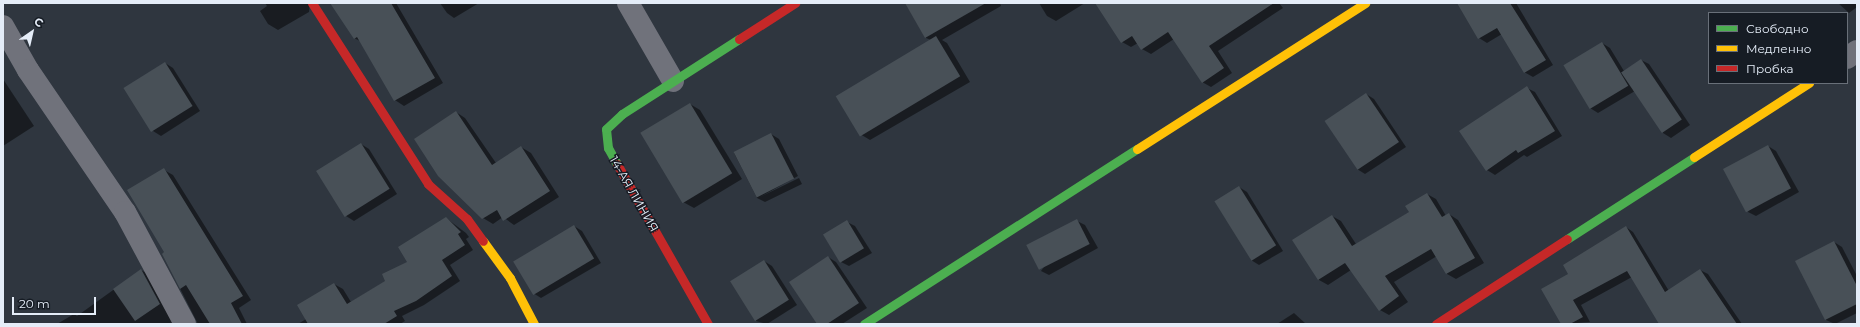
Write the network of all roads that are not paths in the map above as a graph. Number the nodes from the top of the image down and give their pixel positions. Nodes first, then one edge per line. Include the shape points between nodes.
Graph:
1 (312, 3) edge
2 (628, 3) edge
3 (795, 3) edge
4 (1365, 3) edge
5 (3, 26) edge
6 (1857, 51) edge
7 (1848, 57) edge
8 (673, 81) junction
9 (1807, 84) edge
10 (185, 324) edge
11 (534, 324) edge
12 (708, 324) edge
13 (864, 324) edge
14 (1436, 324) edge

1 - 11 street via 428,184 467,219 510,278
2 - 8 street
3 - 8 street
4 - 13 street
5 - 10 street via 28,70 125,212
6 - 7 street
8 - 12 street, 14-АЯ ЛИНИЯ via 622,114 606,129 608,148
9 - 14 street

